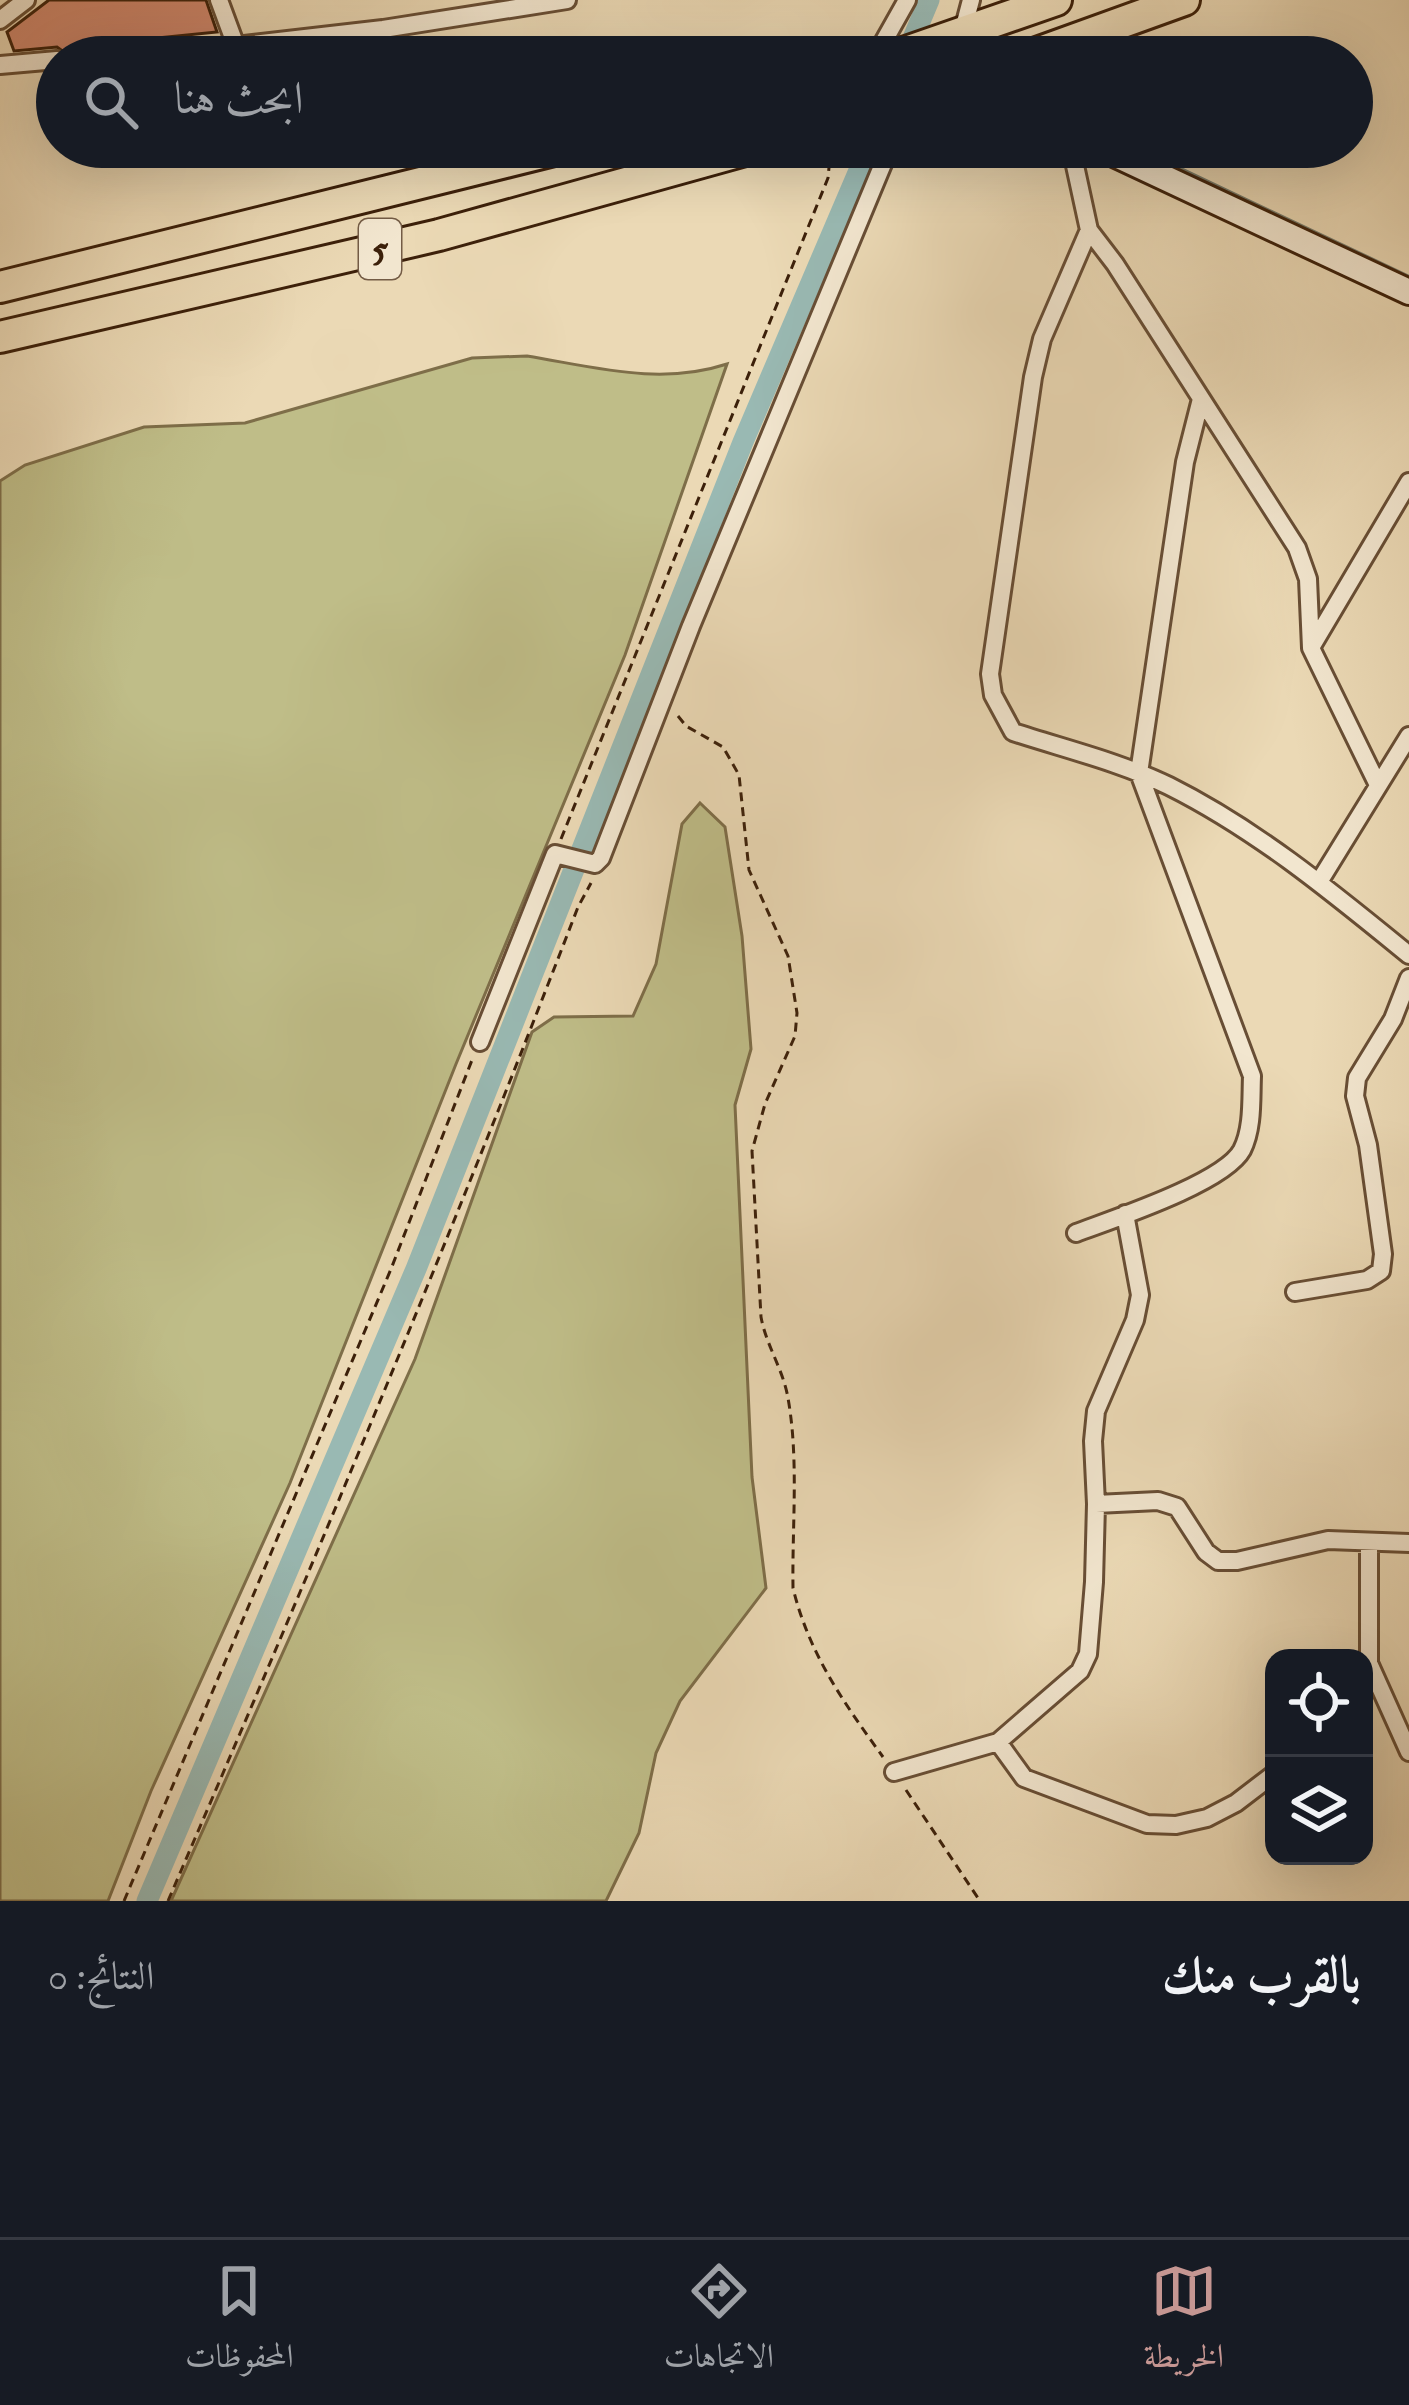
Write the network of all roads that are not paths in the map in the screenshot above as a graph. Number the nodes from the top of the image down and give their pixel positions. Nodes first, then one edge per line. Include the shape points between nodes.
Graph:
1 (26, 0) edge
2 (219, 0) edge
3 (567, 0) edge
4 (907, 0) edge
5 (970, 0) edge
6 (1056, 0) edge
7 (1184, 0) edge
8 (0, 20) edge
9 (232, 36) edge
10 (322, 36) edge
11 (887, 36) edge
12 (952, 36) edge
13 (957, 36) edge
14 (1084, 36) edge
15 (36, 62) edge
16 (0, 65) edge
17 (483, 168) edge
18 (576, 168) edge
19 (683, 168) edge
20 (881, 168) edge
21 (1076, 168) edge
22 (1144, 168) edge
23 (586, 196) junction
24 (1089, 230) junction
25 (0, 287) edge
26 (1409, 292) edge
27 (0, 337) edge
28 (1201, 400) junction
29 (1409, 482) edge
30 (1311, 648) junction
31 (1409, 736) edge
32 (1139, 773) junction
33 (1377, 783) junction
34 (1319, 882) junction
35 (1409, 955) edge
36 (1409, 978) edge
37 (480, 1042) road end
38 (1125, 1214) junction
39 (1076, 1234) dead end
40 (1294, 1292) dead end
41 (1096, 1504) junction
42 (1369, 1542) junction
43 (1409, 1543) edge
44 (1367, 1649) edge
45 (1373, 1679) edge
46 (998, 1742) junction
47 (1409, 1752) edge
48 (894, 1772) road end
49 (1265, 1781) edge

1 - 8 street
2 - 9 street
3 - 10 street
4 - 11 street
5 - 12 street
6 - 13 highway
7 - 14 highway
15 - 16 street
17 - 25 highway, 5
18 - 23 highway
19 - 23 highway, 5
20 - 37 street via 669,692
21 - 24 street
22 - 26 street
23 - 27 highway, 5
24 - 28 street
24 - 32 street via 1033,376 990,674 1013,731
28 - 30 street via 1297,548 1308,579
28 - 32 street
29 - 30 street
30 - 33 street
31 - 33 street
32 - 34 street
32 - 38 street via 1252,1076 1240,1154 1190,1189
33 - 34 street
34 - 35 street
36 - 40 street via 1355,1096 1381,1270 1367,1280
38 - 39 street
38 - 41 street via 1140,1295 1096,1412
41 - 42 street via 1159,1501 1177,1508 1218,1561 1328,1540
41 - 46 street via 1088,1654 1080,1671
42 - 43 street
42 - 44 street
45 - 47 street
46 - 48 street
46 - 49 street via 1024,1778 1147,1824 1207,1818

